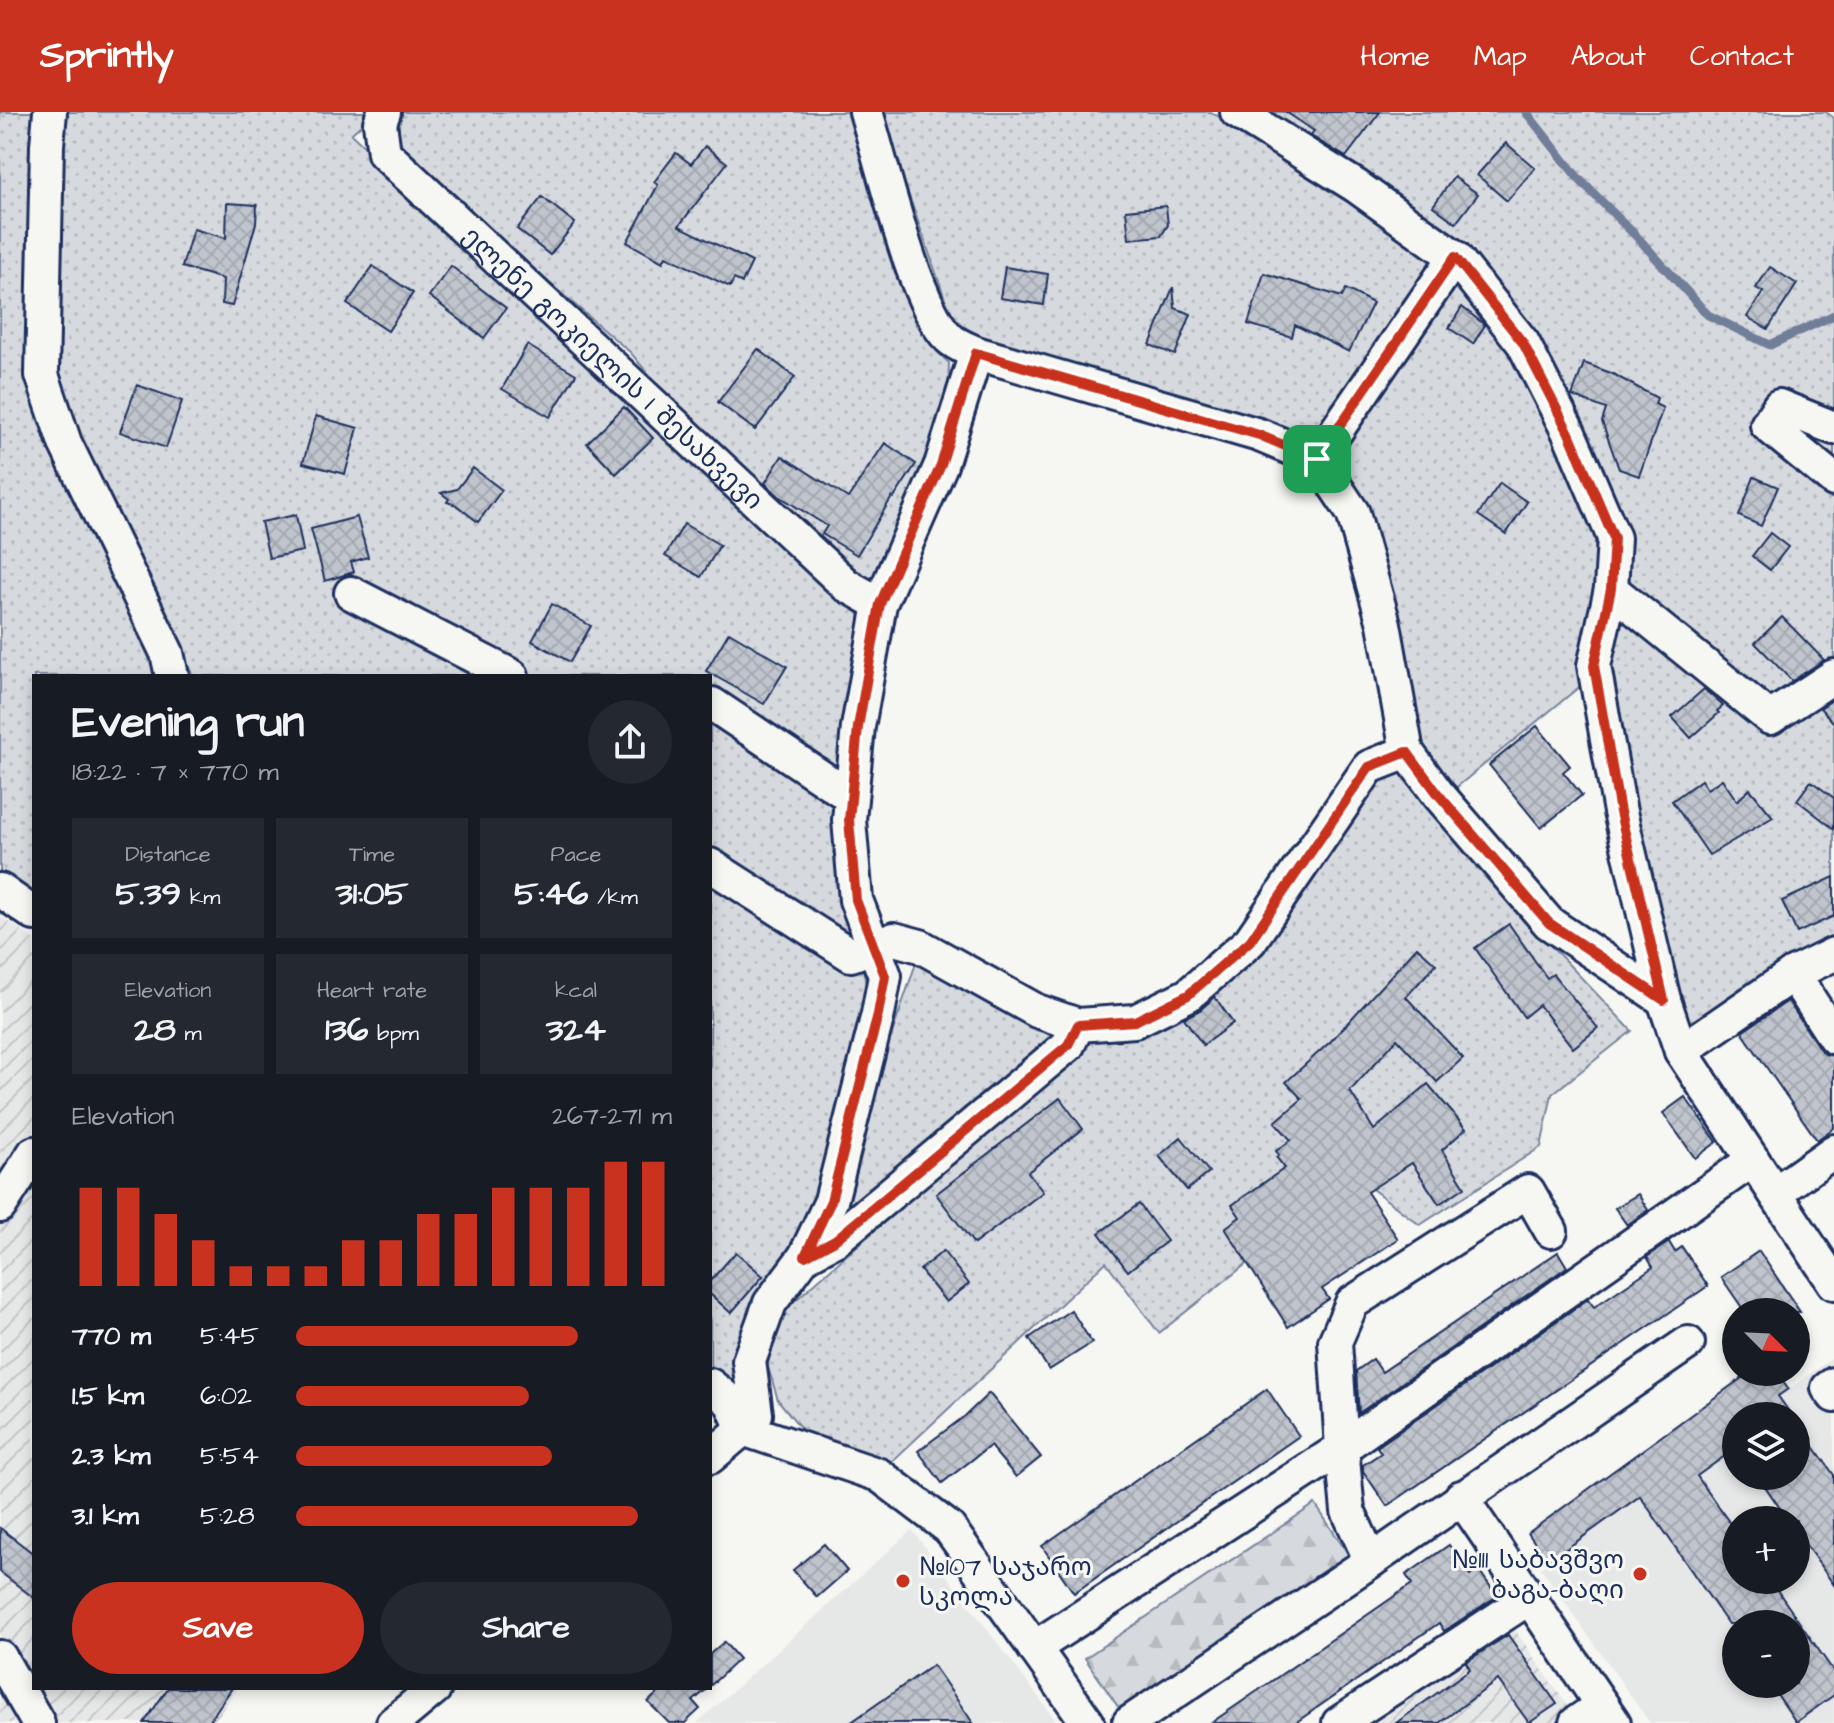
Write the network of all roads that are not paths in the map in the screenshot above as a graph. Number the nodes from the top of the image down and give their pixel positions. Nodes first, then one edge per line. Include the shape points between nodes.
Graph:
1 (50, 112) edge
2 (384, 112) edge
3 (866, 112) edge
4 (1237, 112) edge
5 (1455, 257) junction
6 (976, 353) junction
7 (1834, 428) edge
8 (1317, 459) junction
9 (1834, 480) edge
10 (1611, 589) junction
11 (351, 593) dead end
12 (880, 604) junction
13 (172, 674) edge
14 (508, 674) edge
15 (1834, 676) edge
16 (712, 704) dead end
17 (1407, 752) junction
18 (851, 797) junction
19 (712, 866) edge
20 (0, 890) edge
21 (32, 913) edge
22 (874, 945) junction
23 (1834, 954) edge
24 (1793, 974) junction
25 (1664, 1000) junction
26 (1078, 1025) junction
27 (1834, 1037) edge
28 (1681, 1051) junction
29 (1834, 1151) edge
30 (32, 1156) edge
31 (1753, 1160) junction
32 (1775, 1193) junction
33 (0, 1206) edge
34 (1551, 1231) dead end
35 (805, 1256) junction
36 (1834, 1283) edge
37 (1688, 1343) dead end
38 (1834, 1384) edge
39 (712, 1387) edge
40 (1834, 1396) edge
41 (743, 1429) junction
42 (1342, 1448) junction
43 (712, 1455) edge
44 (1461, 1497) junction
45 (1371, 1561) junction
46 (1529, 1598) junction
47 (1034, 1648) junction
48 (0, 1657) edge
49 (433, 1690) edge
50 (1608, 1714) edge
51 (38, 1723) edge
52 (393, 1723) edge
53 (1088, 1723) edge
54 (1129, 1723) edge
55 (1339, 1723) edge
56 (1576, 1723) edge

1 - 13 street via 42,375 65,443 167,653
2 - 12 street, ელენე გოკიელის I შესახვევი via 384,153 846,585
3 - 6 street via 921,289 949,338
4 - 5 street via 1356,186
5 - 8 street
5 - 10 street via 1523,343 1569,433 1614,538
6 - 8 street via 1259,435
6 - 12 street via 941,465
7 - 9 street via 1779,406 1767,425
8 - 17 street via 1353,513 1384,624
10 - 15 street via 1770,718
10 - 25 street via 1594,666 1620,812
11 - 14 street
12 - 18 street
16 - 18 street
17 - 25 street via 1549,923
17 - 26 street via 1369,767 1250,941 1188,995 1135,1021
18 - 22 street via 856,900
19 - 22 street via 851,955
20 - 21 street
22 - 26 street via 894,939 920,946 1037,1011
22 - 35 street via 885,976 878,1014 831,1201
23 - 24 street
24 - 27 street
24 - 28 street
25 - 28 street
26 - 35 street via 1068,1045 835,1240
28 - 31 street
29 - 32 street
30 - 33 street
31 - 32 street
31 - 42 street
32 - 36 street
34 - 42 street via 1528,1191 1352,1303 1335,1342
35 - 41 street via 770,1303 749,1361 756,1414
37 - 44 street
38 - 40 street via 1828,1388
39 - 41 street via 731,1402
41 - 43 street
41 - 47 street via 879,1475 949,1528
42 - 45 street via 1348,1511
42 - 47 street
44 - 45 street
44 - 46 street
45 - 54 street
46 - 50 street
46 - 55 street
47 - 53 street
48 - 51 street
49 - 52 street
50 - 56 street

